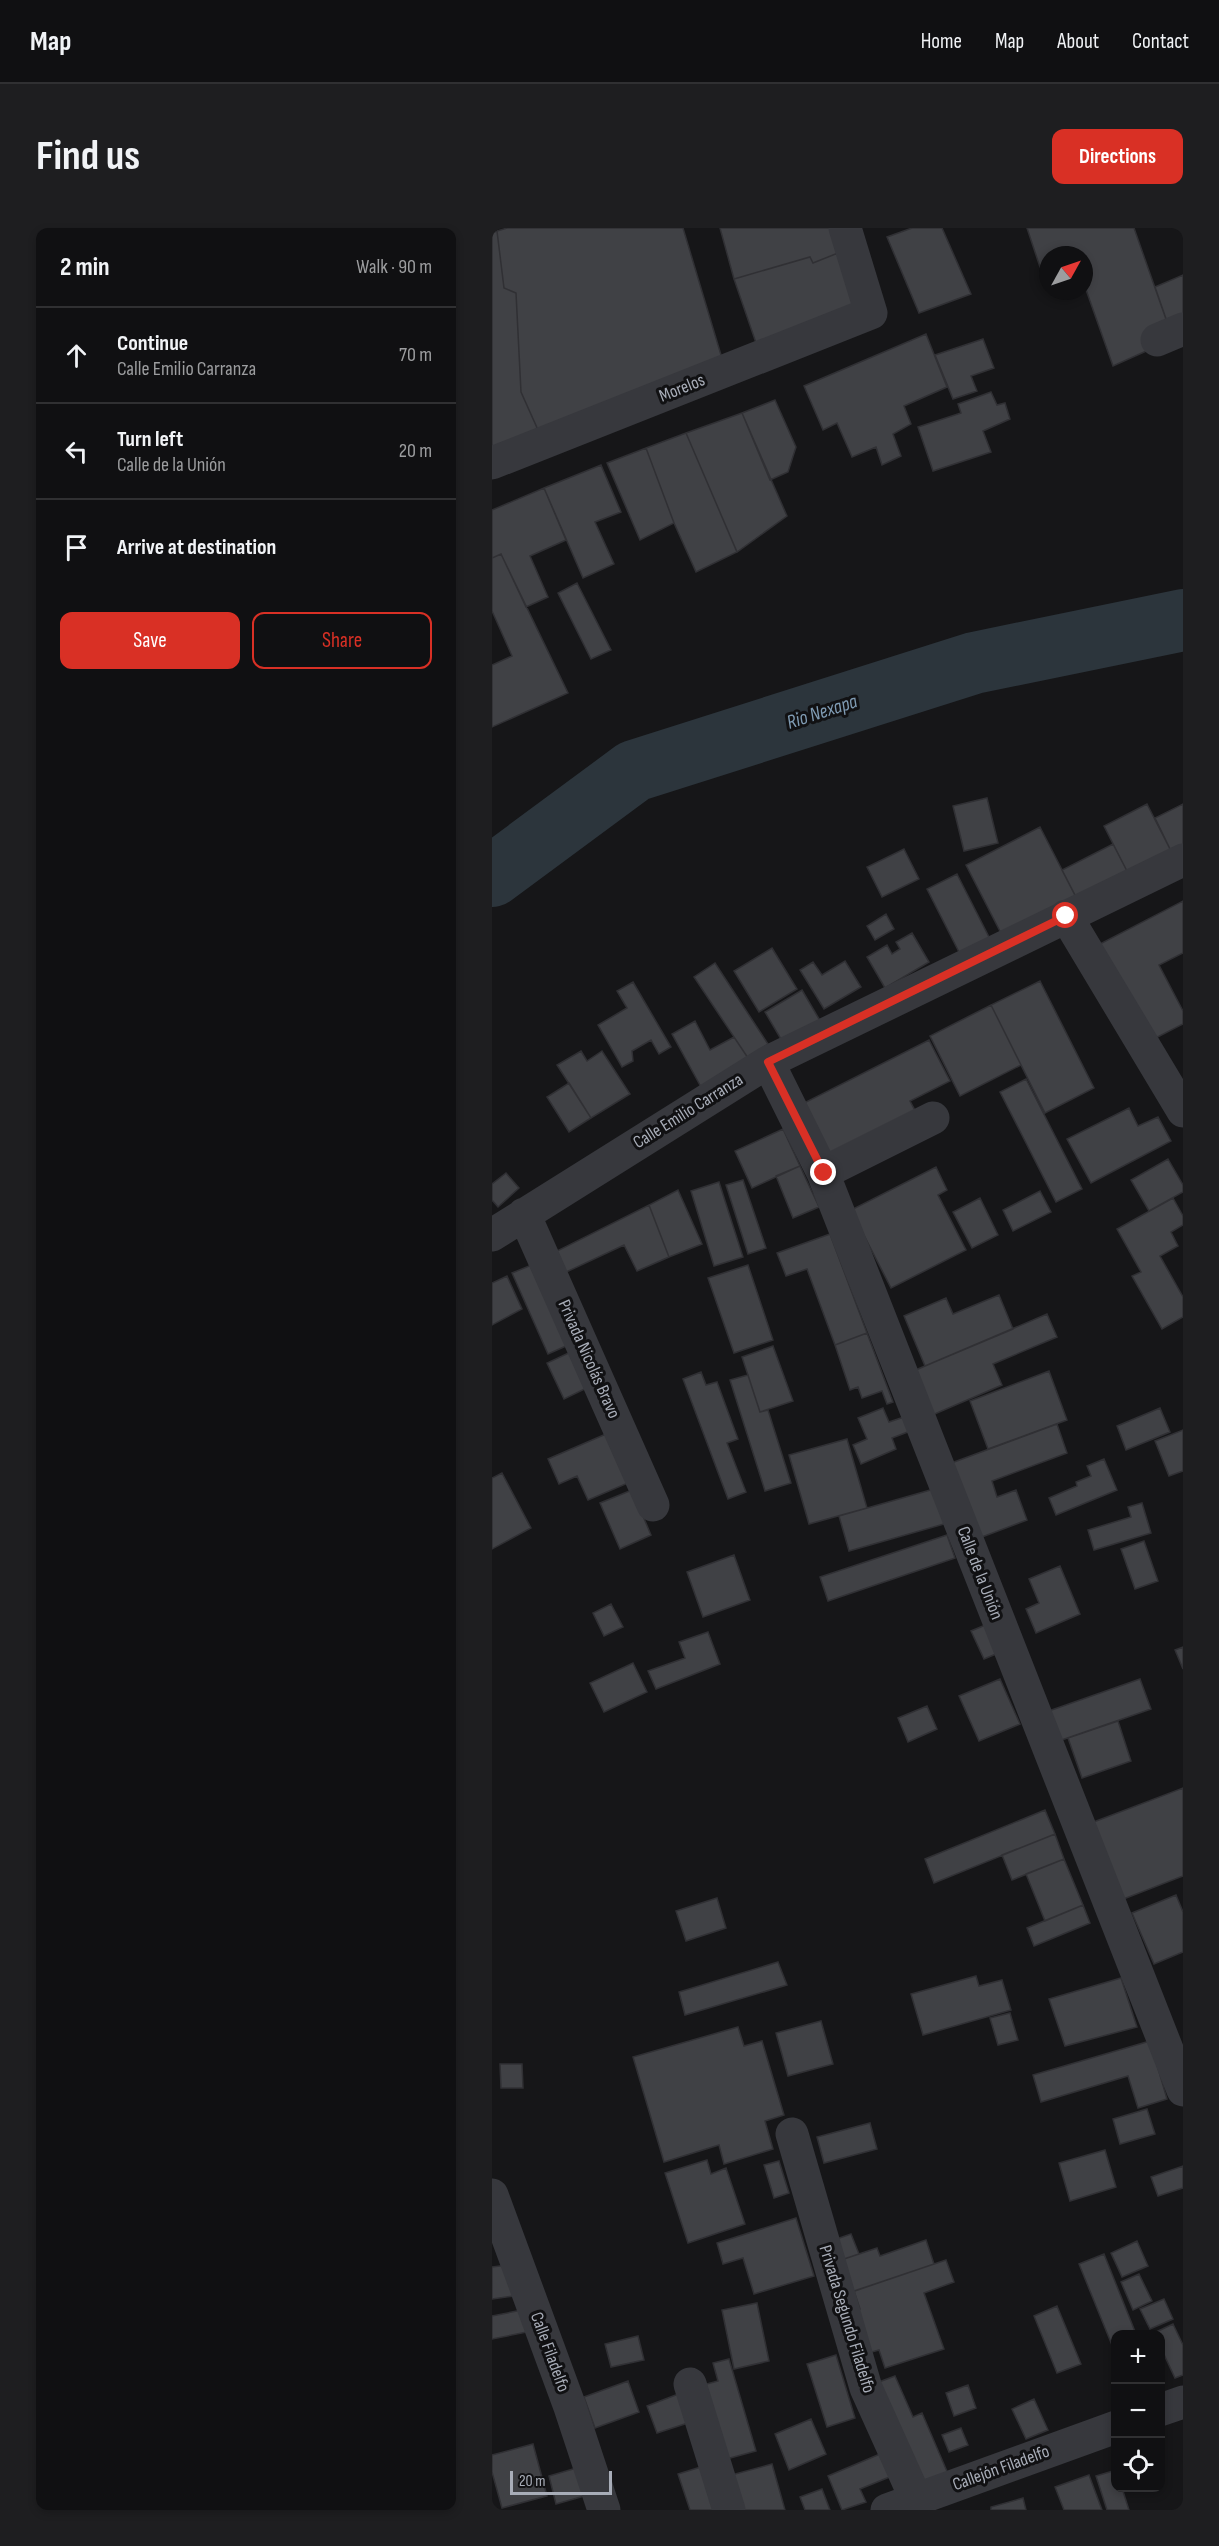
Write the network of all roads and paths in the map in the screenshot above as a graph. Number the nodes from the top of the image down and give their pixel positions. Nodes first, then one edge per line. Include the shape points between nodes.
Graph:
1 (844, 228) edge
2 (492, 463) edge
3 (1183, 860) edge
4 (1066, 916) junction
5 (768, 1062) junction
6 (1183, 1111) edge
7 (933, 1118) dead end
8 (824, 1173) junction
9 (524, 1214) junction
10 (492, 1234) edge
11 (653, 1505) dead end
12 (1182, 2082) edge
13 (792, 2134) dead end
14 (492, 2195) edge
15 (690, 2384) dead end
16 (1183, 2402) edge
17 (1165, 2409) edge
18 (1111, 2429) edge
19 (902, 2504) edge
20 (604, 2510) edge
21 (729, 2510) edge

1 - 2 street, Morelos via 871,312
3 - 4 street, Calle Emilio Carranza
4 - 5 street, Calle Emilio Carranza
4 - 6 street
5 - 8 street, Calle de la Unión
5 - 9 street, Calle Emilio Carranza
7 - 8 street
8 - 12 street, Calle de la Unión
9 - 10 street, Calle Emilio Carranza
9 - 11 street, Privada Nicolás Bravo
13 - 19 street, Privada Segundo Filadelfo
14 - 20 street, Calle Filadelfo
15 - 21 street
16 - 17 street
18 - 19 street, Callejón Filadelfo

